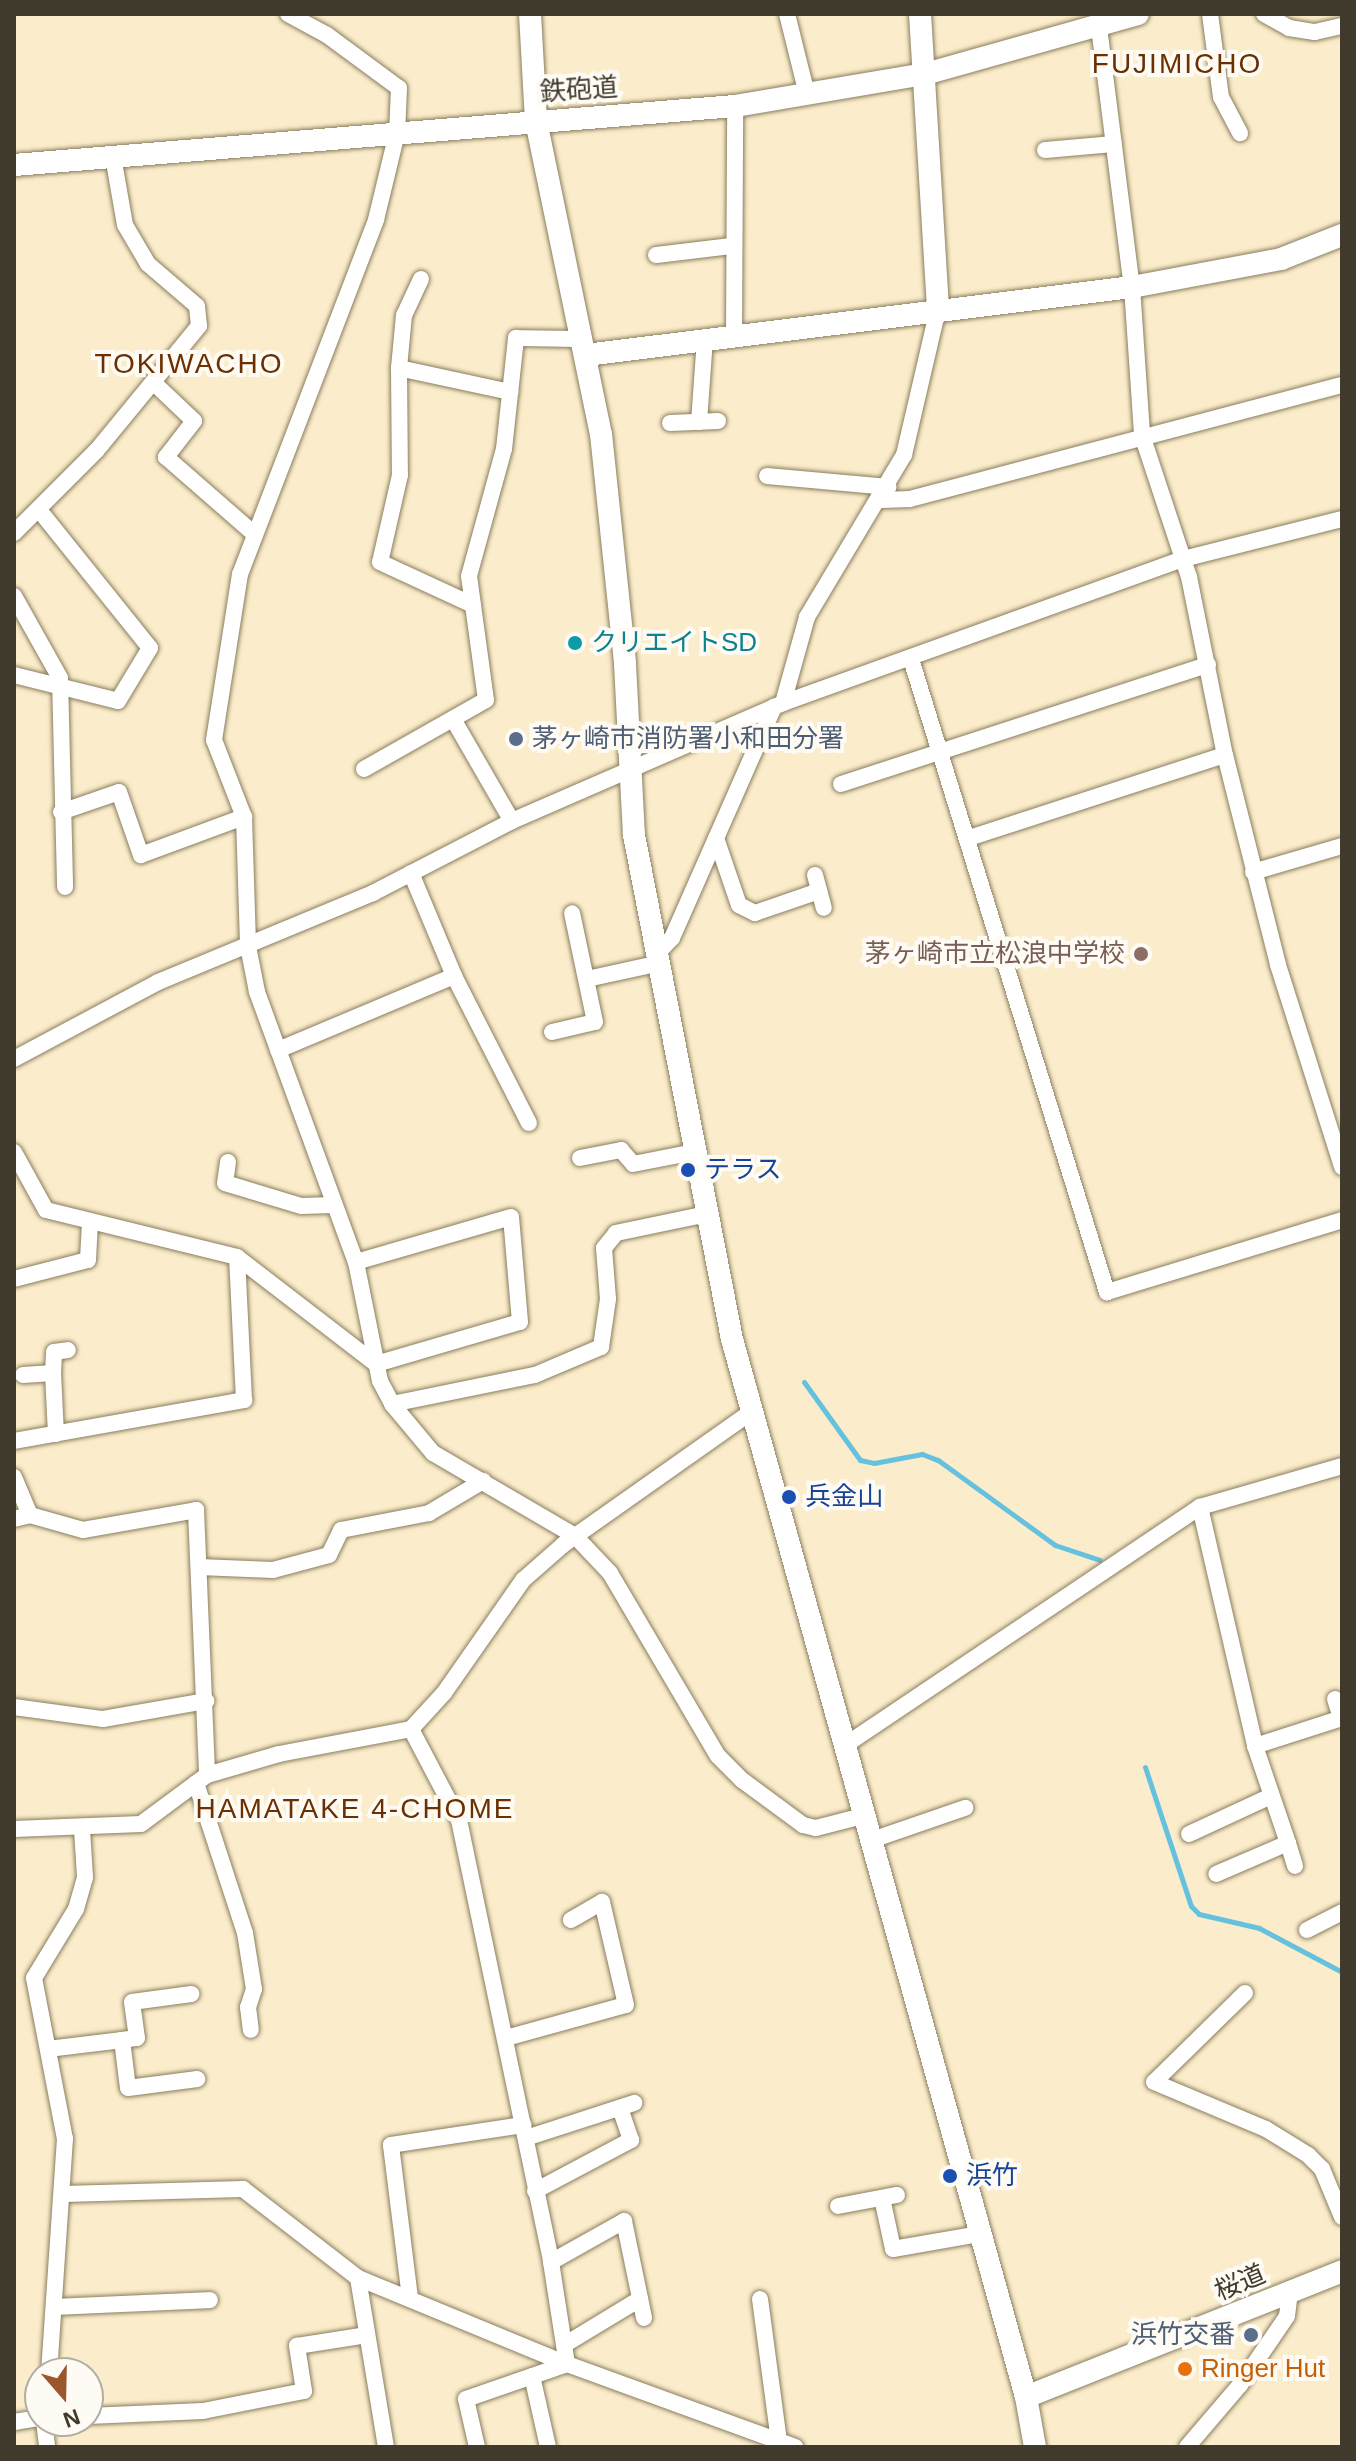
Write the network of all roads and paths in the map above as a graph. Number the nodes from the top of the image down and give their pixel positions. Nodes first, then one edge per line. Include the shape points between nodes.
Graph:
1 (288, 14) edge
2 (530, 14) edge
3 (787, 14) edge
4 (920, 14) edge
5 (1138, 14) edge
6 (1210, 14) edge
7 (1264, 14) edge
8 (1342, 26) edge
9 (1099, 27) junction
10 (925, 74) junction
11 (807, 94) junction
12 (735, 106) junction
13 (536, 121) junction
14 (397, 133) junction
15 (1240, 133) dead end
16 (1114, 144) junction
17 (1045, 150) dead end
18 (113, 156) junction
19 (14, 165) edge
20 (1342, 235) edge
21 (731, 246) junction
22 (656, 255) dead end
23 (421, 279) dead end
24 (1132, 287) junction
25 (938, 309) junction
26 (734, 335) junction
27 (705, 339) junction
28 (585, 347) junction
29 (399, 368) junction
30 (154, 383) junction
31 (1342, 385) edge
32 (510, 392) junction
33 (718, 421) dead end
34 (699, 422) junction
35 (670, 423) dead end
36 (1142, 435) junction
37 (767, 476) dead end
38 (885, 493) junction
39 (40, 511) junction
40 (1342, 519) edge
41 (14, 533) edge
42 (253, 533) junction
43 (1183, 559) junction
44 (14, 596) edge
45 (473, 605) junction
46 (911, 659) junction
47 (1208, 665) junction
48 (14, 675) edge
49 (60, 686) junction
50 (779, 705) junction
51 (453, 719) junction
52 (942, 752) junction
53 (1225, 755) junction
54 (631, 767) junction
55 (364, 769) dead end
56 (841, 784) dead end
57 (61, 812) junction
58 (244, 817) junction
59 (512, 821) junction
60 (716, 838) junction
61 (969, 838) junction
62 (1342, 846) edge
63 (1253, 872) junction
64 (411, 873) junction
65 (65, 887) dead end
66 (824, 908) dead end
67 (572, 913) dead end
68 (248, 946) junction
69 (656, 960) junction
70 (454, 976) junction
71 (587, 979) junction
72 (552, 1032) dead end
73 (278, 1050) junction
74 (14, 1059) edge
75 (529, 1123) dead end
76 (14, 1152) edge
77 (694, 1152) junction
78 (580, 1158) dead end
79 (228, 1162) dead end
80 (1342, 1167) edge
81 (333, 1205) junction
82 (707, 1214) junction
83 (1342, 1220) edge
84 (90, 1225) junction
85 (237, 1257) junction
86 (356, 1262) junction
87 (14, 1279) edge
88 (68, 1350) dead end
89 (376, 1364) junction
90 (53, 1373) junction
91 (23, 1375) dead end
92 (392, 1404) junction
93 (751, 1412) junction
94 (56, 1434) junction
95 (14, 1441) edge
96 (1342, 1466) edge
97 (14, 1477) edge
98 (483, 1481) junction
99 (1200, 1507) junction
100 (22, 1517) edge
101 (575, 1536) junction
102 (199, 1567) junction
103 (1335, 1699) dead end
104 (206, 1701) junction
105 (14, 1707) edge
106 (1342, 1718) edge
107 (411, 1729) junction
108 (844, 1746) junction
109 (1255, 1746) junction
110 (201, 1779) junction
111 (1269, 1797) junction
112 (965, 1808) dead end
113 (862, 1816) junction
114 (14, 1829) edge
115 (82, 1829) junction
116 (1189, 1834) dead end
117 (869, 1841) junction
118 (1288, 1843) junction
119 (1295, 1866) dead end
120 (1216, 1874) dead end
121 (1342, 1912) edge
122 (571, 1920) dead end
123 (1307, 1930) dead end
124 (1245, 1993) dead end
125 (191, 1994) dead end
126 (251, 2030) dead end
127 (506, 2038) junction
128 (122, 2040) junction
129 (48, 2049) junction
130 (197, 2079) dead end
131 (525, 2132) junction
132 (535, 2191) junction
133 (63, 2194) junction
134 (838, 2206) dead end
135 (1342, 2217) edge
136 (979, 2234) junction
137 (551, 2262) junction
138 (1342, 2271) edge
139 (358, 2278) junction
140 (1290, 2292) junction
141 (202, 2295) dead end
142 (410, 2298) junction
143 (640, 2299) junction
144 (760, 2299) dead end
145 (56, 2307) junction
146 (644, 2318) dead end
147 (367, 2335) junction
148 (564, 2345) junction
149 (51, 2357) edge
150 (567, 2364) junction
151 (532, 2376) junction
152 (1026, 2397) junction
153 (104, 2415) edge
154 (787, 2444) edge
155 (386, 2447) edge
156 (477, 2447) edge
157 (548, 2447) edge
158 (1035, 2447) edge
159 (1187, 2447) edge

1 - 14 street via 327,35 399,88
2 - 13 street
3 - 11 street
4 - 10 street
5 - 9 street, 鉄砲道
6 - 15 street via 1221,97
7 - 8 street via 1302,30
9 - 10 street, 鉄砲道
9 - 16 street
10 - 11 street, 鉄砲道
10 - 25 street
11 - 12 street, 鉄砲道
12 - 13 street, 鉄砲道
12 - 21 street
13 - 14 street, 鉄砲道
13 - 28 street
14 - 18 street, 鉄砲道
14 - 42 street via 376,220
16 - 17 street
16 - 24 street
18 - 19 street, 鉄砲道
18 - 30 street via 125,225 148,264 197,306 199,326
20 - 24 street via 1281,259
21 - 22 street
21 - 26 street
23 - 29 street via 404,315
24 - 25 street
24 - 36 street
25 - 26 street
25 - 38 street via 915,423
26 - 27 street
27 - 28 street
27 - 34 street
28 - 32 street via 516,338
28 - 54 street via 601,434
29 - 32 street
29 - 45 street via 400,475 380,562
30 - 39 street
30 - 42 street via 194,421 166,457
31 - 36 street
32 - 45 street via 504,449 469,576
33 - 34 street
34 - 35 street
36 - 38 street via 910,499
36 - 43 street
37 - 38 street
38 - 50 street via 807,617
39 - 41 street
39 - 49 street via 150,648 118,701
40 - 43 street
42 - 58 street via 229,619 214,740
43 - 46 street
43 - 47 street
44 - 49 street via 41,637
45 - 51 street via 486,700
46 - 50 street
46 - 52 street
47 - 52 street
47 - 53 street
48 - 49 street
49 - 57 street
50 - 54 street
50 - 60 street
51 - 55 street
51 - 59 street
52 - 56 street
52 - 61 street
53 - 61 street
53 - 63 street
54 - 59 street
54 - 69 street via 634,835
57 - 58 street via 119,792 141,855
57 - 65 street
58 - 68 street
59 - 64 street
60 - 66 street via 739,905 755,913 817,883
60 - 69 street via 672,938
61 - 83 street via 1107,1292
62 - 63 street
63 - 80 street
64 - 68 street
64 - 70 street
67 - 71 street
68 - 73 street via 257,992
68 - 74 street via 158,982
69 - 71 street
69 - 77 street
70 - 73 street
70 - 75 street
71 - 72 street via 595,1022
73 - 81 street
76 - 84 street via 46,1210
77 - 78 street via 633,1164 621,1150
77 - 82 street
79 - 81 street via 225,1183 301,1206
81 - 86 street
82 - 92 street via 616,1233 604,1248 608,1299 601,1347 535,1375
82 - 93 street
84 - 85 street via 156,1234
84 - 87 street via 88,1260
85 - 89 street
85 - 94 street via 244,1400
86 - 89 street
86 - 89 street via 511,1217 515,1229 520,1322
88 - 90 street via 54,1352
89 - 92 street
90 - 91 street
90 - 94 street
92 - 98 street via 433,1453
93 - 101 street
93 - 108 street
94 - 95 street
96 - 99 street
97 - 100 street
98 - 101 street
98 - 102 street via 429,1513 341,1530 329,1555 273,1570
99 - 108 street
99 - 109 street
100 - 102 street via 98,1530 196,1510
101 - 107 street via 516,1588 444,1693
101 - 113 street via 623,1590 718,1756 803,1825 816,1828
102 - 104 street
103 - 106 street
104 - 105 street via 103,1719
104 - 110 street
106 - 109 street
107 - 110 street via 279,1754
107 - 127 street via 459,1820
108 - 113 street
109 - 111 street
110 - 115 street via 141,1824
110 - 126 street via 245,1933 254,1989 248,2007
111 - 116 street
111 - 118 street
112 - 117 street
113 - 117 street
114 - 115 street
115 - 129 street via 85,1877 76,1909 34,1978
117 - 136 street
118 - 119 street
118 - 120 street
121 - 123 street
122 - 127 street via 602,1902 626,2005
124 - 135 street via 1154,2082 1266,2129 1308,2155 1322,2169
125 - 128 street via 132,2002 137,2038
127 - 131 street
128 - 129 street
128 - 130 street via 128,2088
129 - 133 street via 65,2139
131 - 132 street
131 - 132 street via 627,2105 631,2140
131 - 142 street via 391,2145
132 - 137 street
133 - 139 street via 243,2189
133 - 145 street via 56,2235
134 - 136 street via 889,2197 893,2249
136 - 152 street
137 - 143 street via 624,2221
137 - 148 street
138 - 140 street, 桜道
139 - 142 street
139 - 147 street
140 - 152 street, 桜道
140 - 159 street via 1287,2316 1240,2385
141 - 145 street
142 - 150 street
143 - 146 street
143 - 148 street
144 - 154 street
145 - 149 street
147 - 153 street via 297,2346 304,2391 203,2411
147 - 155 street
148 - 150 street
150 - 151 street
150 - 154 street
151 - 156 street via 466,2399
151 - 157 street
152 - 158 street

